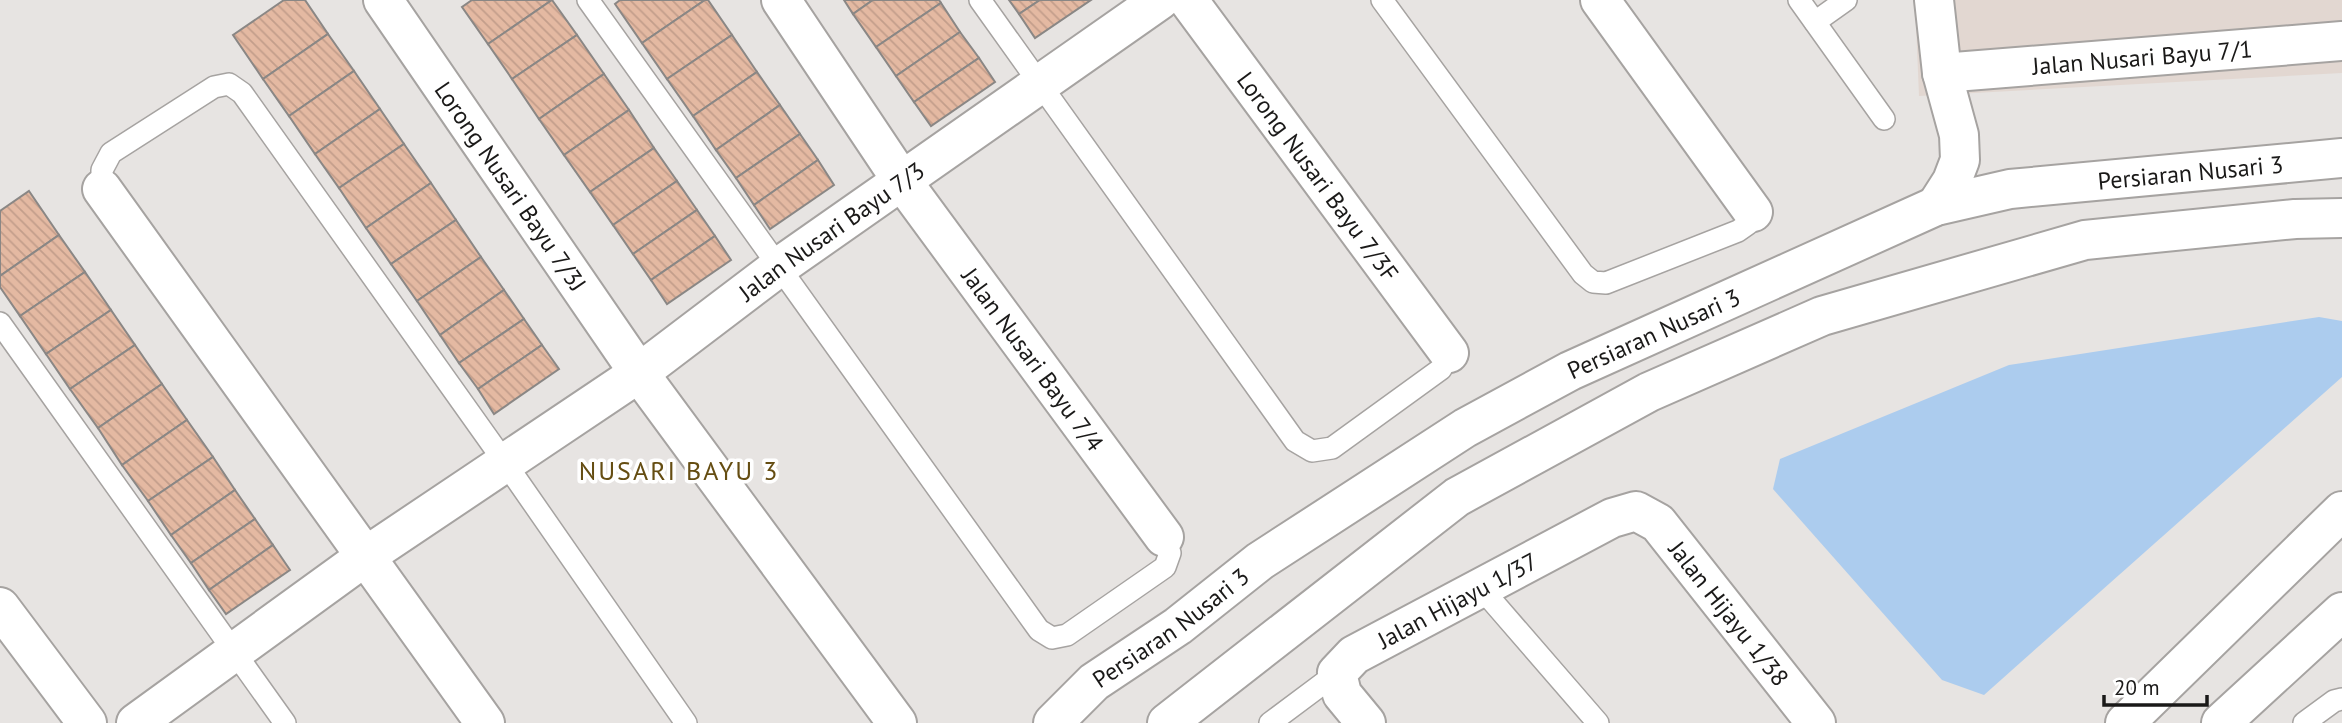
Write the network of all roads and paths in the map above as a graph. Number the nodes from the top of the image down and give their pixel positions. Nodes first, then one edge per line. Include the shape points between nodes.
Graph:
1 (383, 0) edge
2 (589, 0) edge
3 (780, 0) edge
4 (980, 0) edge
5 (1160, 0) edge
6 (1188, 0) edge
7 (1382, 0) edge
8 (1600, 0) edge
9 (1799, 0) edge
10 (1846, 0) edge
11 (1934, 0) edge
12 (1815, 22) junction
13 (2342, 41) edge
14 (1942, 73) junction
15 (1039, 85) junction
16 (1884, 119) dead end
17 (1959, 135) junction
18 (2342, 158) edge
19 (902, 181) junction
20 (102, 189) joint
21 (2010, 190) junction
22 (1936, 206) junction
23 (1753, 212) joint
24 (2342, 218) edge
25 (780, 266) junction
26 (0, 323) edge
27 (1449, 353) joint
28 (639, 373) junction
29 (506, 464) junction
30 (1636, 511) joint
31 (2342, 511) edge
32 (1164, 537) joint
33 (366, 556) junction
34 (1481, 588) junction
35 (0, 607) edge
36 (2342, 612) edge
37 (234, 652) junction
38 (1338, 673) junction
39 (2342, 699) edge
40 (87, 723) edge
41 (136, 723) edge
42 (285, 723) edge
43 (485, 723) edge
44 (686, 723) edge
45 (897, 723) edge
46 (1054, 723) edge
47 (1167, 723) edge
48 (1270, 723) edge
49 (1366, 723) edge
50 (1598, 723) edge
51 (1816, 723) edge
52 (2125, 723) edge
53 (2221, 723) edge
54 (2304, 723) edge

1 - 28 street, Lorong Nusari Bayu 7/3J
2 - 25 lane
3 - 19 street, Jalan Nusari Bayu 7/4
4 - 15 lane
5 - 15 street, Jalan Nusari Bayu 7/3
6 - 27 street, Lorong Nusari Bayu 7/3F
7 - 23 lane via 1593,282 1606,283 1738,231 1748,224
8 - 23 street
9 - 12 lane
10 - 12 lane
11 - 14 street
12 - 16 lane
13 - 14 street, Jalan Nusari Bayu 7/1
14 - 17 street
15 - 19 street, Jalan Nusari Bayu 7/3
15 - 27 lane via 1295,441 1312,451 1332,448 1441,369
17 - 21 street via 1977,160
17 - 22 street via 1959,159 1952,181
18 - 21 street, Persiaran Nusari 3
19 - 25 street, Jalan Nusari Bayu 7/3
19 - 32 street, Jalan Nusari Bayu 7/4
20 - 29 lane via 102,170 111,153 214,87 229,84 242,93
20 - 33 street
21 - 22 street, Persiaran Nusari 3
22 - 46 street, Persiaran Nusari 3 via 1570,371 1465,428 1260,561 1178,626 1094,682
24 - 47 street, Persiaran Nusari 3 via 2085,240 1822,316 1649,392 1457,497
25 - 28 street, Jalan Nusari Bayu 7/3
25 - 32 lane via 1039,630 1052,638 1067,635 1165,567 1170,553
26 - 37 lane
28 - 29 street, Jalan Nusari Bayu 7/3
28 - 45 street, Lorong Nusari Bayu 7/3J
29 - 33 street, Jalan Nusari Bayu 7/3
29 - 44 lane
30 - 34 street, Jalan Hijayu 1/37 via 1612,518
30 - 51 street, Jalan Hijayu 1/38 via 1658,523
31 - 52 street
33 - 37 street, Jalan Nusari Bayu 7/3
33 - 43 street
34 - 38 street, Jalan Hijayu 1/37 via 1354,655
34 - 50 lane
35 - 40 street
36 - 53 street
37 - 41 street, Jalan Nusari Bayu 7/3
37 - 42 lane
38 - 48 lane
38 - 49 street via 1342,694
39 - 54 lane

